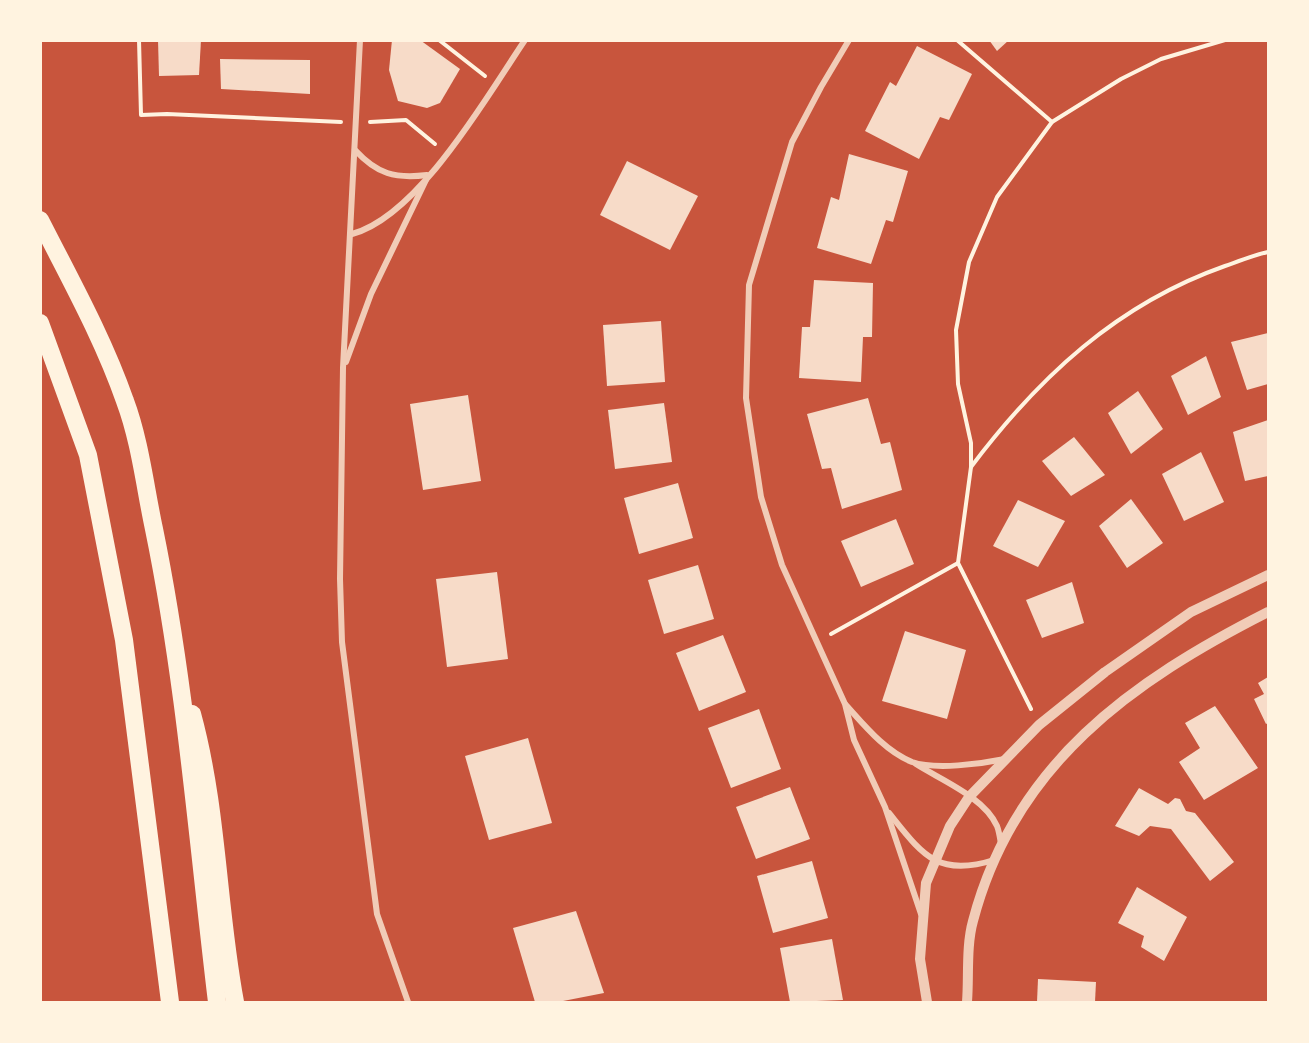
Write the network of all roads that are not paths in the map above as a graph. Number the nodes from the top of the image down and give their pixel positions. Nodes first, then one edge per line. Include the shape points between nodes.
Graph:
1 (360, 40) edge
2 (525, 40) edge
3 (849, 40) edge
4 (355, 150) junction
5 (428, 176) junction
6 (40, 220) edge
7 (352, 234) junction
8 (40, 323) edge
9 (344, 368) junction
10 (1269, 575) edge
11 (1269, 612) edge
12 (176, 659) junction
13 (845, 704) junction
14 (1006, 759) junction
15 (913, 762) junction
16 (969, 797) junction
17 (885, 807) junction
18 (1001, 845) junction
19 (934, 860) junction
20 (994, 860) junction
21 (922, 915) junction
22 (170, 1002) edge
23 (217, 1002) edge
24 (235, 1002) edge
25 (408, 1002) edge
26 (927, 1002) edge
27 (967, 1002) edge

1 - 4 street
2 - 5 street
3 - 13 street via 792,142 749,285 746,398 761,497 782,565
4 - 5 street via 378,171 390,176
4 - 7 street
5 - 7 street via 384,219
5 - 9 street via 372,294
6 - 12 highway via 98,333 126,403 164,575
7 - 9 street
8 - 22 highway via 88,455 119,617
9 - 25 street via 342,642 377,914
10 - 14 street via 1191,612 1105,672 1039,724
11 - 18 street via 1208,643 1110,709 1046,776
12 - 23 highway
12 - 24 highway via 204,758
13 - 15 street via 879,741
13 - 17 street via 854,740
14 - 15 street via 956,766
14 - 16 street
15 - 16 street
16 - 18 street via 997,826
16 - 19 street
17 - 19 street via 914,843
17 - 21 street
18 - 20 street
19 - 20 street via 952,867 971,867
19 - 21 street
20 - 27 street via 972,922
21 - 26 street via 921,959

